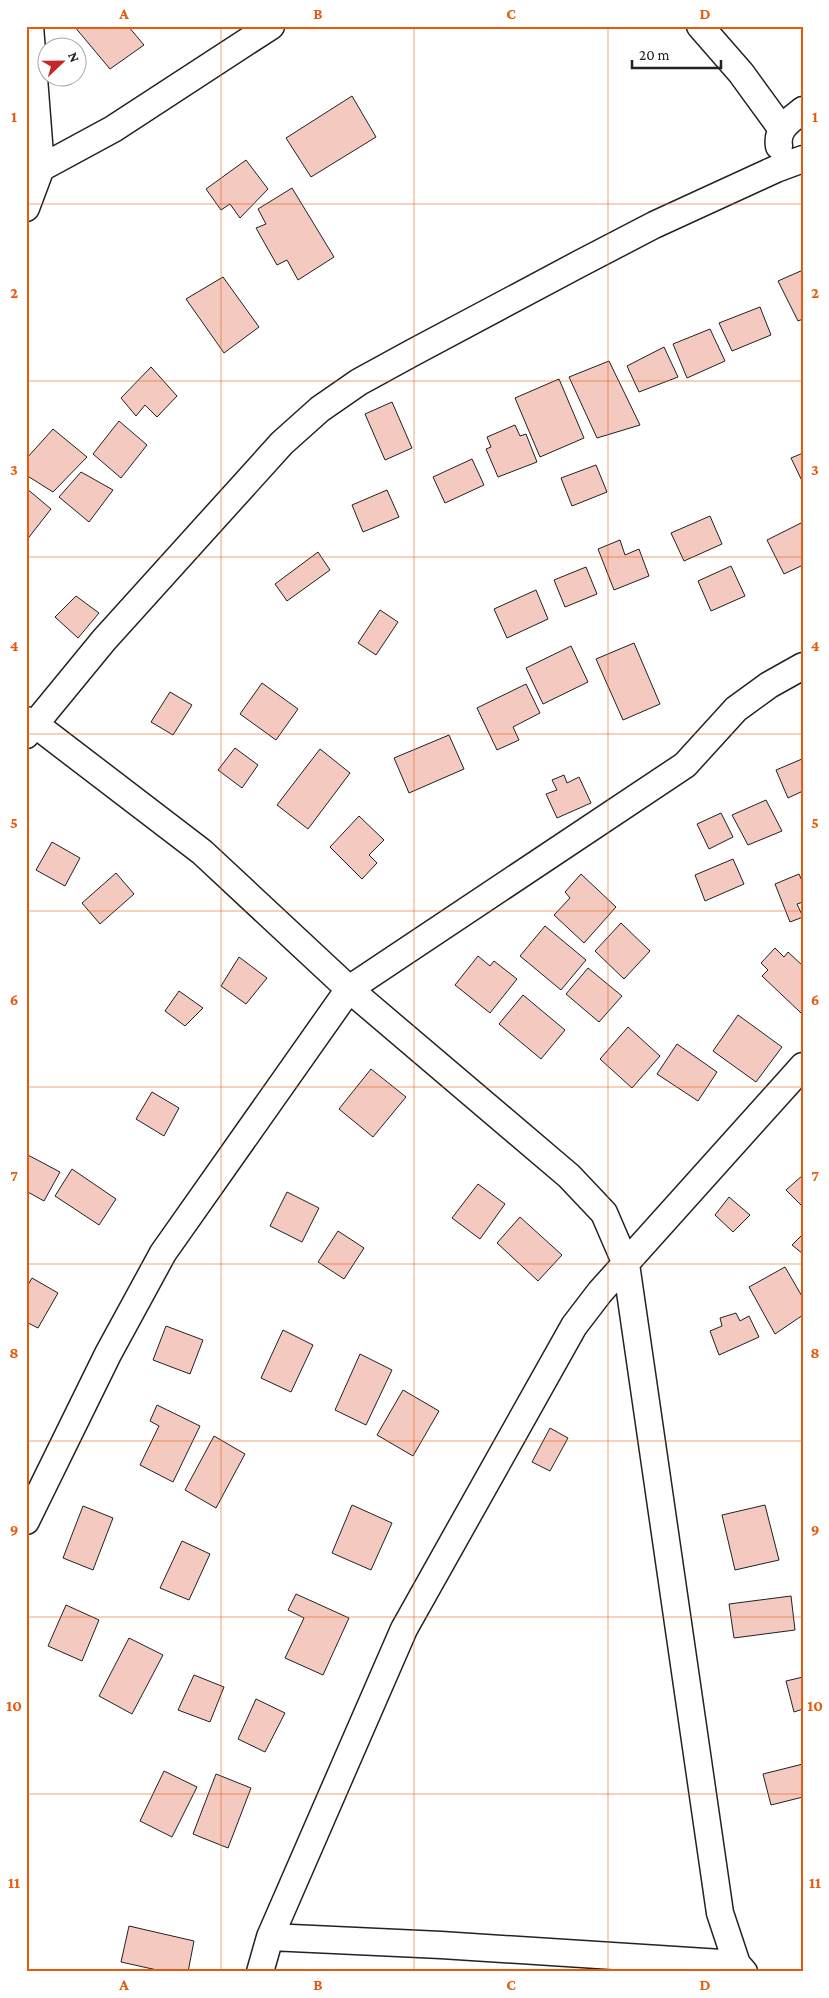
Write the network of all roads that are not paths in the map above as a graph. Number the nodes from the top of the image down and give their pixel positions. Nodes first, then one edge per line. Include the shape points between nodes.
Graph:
1 (30, 26) edge
2 (271, 26) edge
3 (700, 26) edge
4 (803, 110) edge
5 (781, 128) junction
6 (793, 163) edge
7 (41, 168) junction
8 (26, 208) edge
9 (803, 666) edge
10 (29, 727) edge
11 (350, 989) junction
12 (803, 1066) edge
13 (626, 1264) junction
14 (26, 1521) edge
15 (270, 1937) junction
16 (740, 1968) edge
17 (260, 1972) edge

1 - 7 street
2 - 7 street via 113,130
3 - 5 street via 741,73
4 - 5 street
5 - 6 street via 778,137
6 - 10 street via 654,225 374,374 320,409 276,450
7 - 8 street
9 - 11 street via 736,709 685,765
10 - 11 street via 202,852
11 - 13 street via 569,1176 604,1213
11 - 14 street via 163,1253 108,1354
12 - 13 street
13 - 15 street via 574,1326 404,1629
13 - 16 street via 720,1914
15 - 16 street via 440,1945
15 - 17 street

